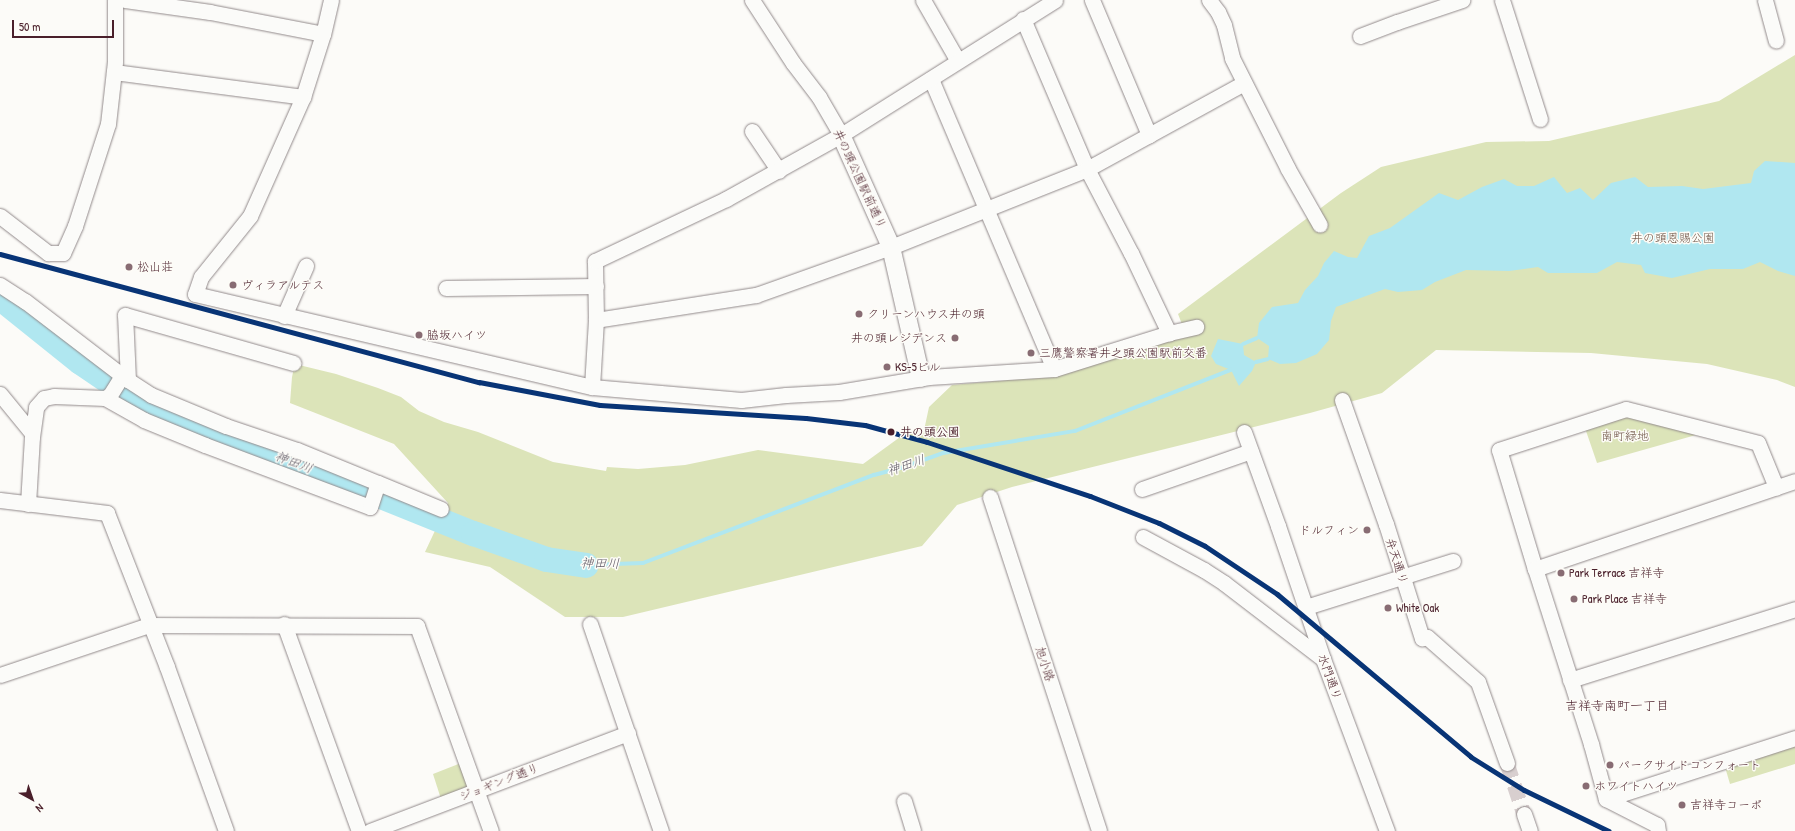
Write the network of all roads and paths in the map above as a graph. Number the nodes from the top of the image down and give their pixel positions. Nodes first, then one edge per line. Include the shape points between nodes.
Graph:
1 (115, 0) edge
2 (125, 0) edge
3 (331, 0) edge
4 (752, 0) edge
5 (923, 0) edge
6 (1055, 0) edge
7 (1092, 0) edge
8 (1209, 0) edge
9 (1462, 0) edge
10 (1502, 0) edge
11 (1765, 0) edge
12 (1023, 19) junction
13 (323, 34) junction
14 (1360, 36) dead end
15 (1776, 41) dead end
16 (958, 61) junction
17 (114, 72) junction
18 (931, 79) junction
19 (1244, 83) junction
20 (303, 97) junction
21 (1540, 119) dead end
22 (752, 131) dead end
23 (841, 135) junction
24 (1149, 135) junction
25 (1087, 169) junction
26 (779, 170) junction
27 (985, 210) junction
28 (0, 216) edge
29 (1320, 225) dead end
30 (891, 247) junction
31 (306, 266) dead end
32 (0, 285) edge
33 (596, 286) junction
34 (446, 288) dead end
35 (284, 316) junction
36 (596, 320) junction
37 (1196, 327) dead end
38 (1170, 333) junction
39 (292, 363) dead end
40 (1054, 369) junction
41 (125, 378) junction
42 (921, 378) junction
43 (592, 388) junction
44 (0, 394) edge
45 (107, 396) junction
46 (1342, 400) dead end
47 (1244, 432) dead end
48 (32, 433) junction
49 (1251, 451) junction
50 (1795, 481) edge
51 (1776, 487) junction
52 (1142, 489) dead end
53 (376, 490) junction
54 (990, 497) dead end
55 (0, 500) edge
56 (28, 504) junction
57 (441, 509) dead end
58 (1143, 537) dead end
59 (1453, 561) dead end
60 (1535, 569) junction
61 (1402, 578) junction
62 (1306, 607) junction
63 (1795, 609) edge
64 (150, 624) junction
65 (284, 624) junction
66 (590, 624) dead end
67 (1323, 660) junction
68 (0, 675) edge
69 (1570, 680) junction
70 (628, 733) junction
71 (1795, 738) edge
72 (1507, 763) tunnel mouth
73 (476, 790) junction
74 (1606, 799) junction
75 (904, 801) dead end
76 (1524, 814) tunnel mouth
77 (226, 831) edge
78 (359, 831) edge
79 (370, 831) edge
80 (490, 831) edge
81 (661, 831) edge
82 (913, 831) edge
83 (1099, 831) edge
84 (1387, 831) edge
85 (1530, 831) edge
86 (1658, 831) edge

1 - 17 street
2 - 13 street via 210,12
3 - 13 street
4 - 23 street, 井の頭公園駅前通り via 819,97
5 - 16 street
6 - 12 street
7 - 24 street
8 - 19 street via 1218,12 1232,58
9 - 14 street
10 - 21 street
11 - 15 street
12 - 16 street
12 - 25 street
13 - 20 street
16 - 18 street
17 - 20 street
17 - 28 street via 108,124 75,226 63,253 48,253
18 - 23 street
18 - 27 street
19 - 24 street
19 - 29 street
20 - 35 street via 250,216 201,277 195,294
22 - 26 street
23 - 26 street
23 - 30 street, 井の頭公園駅前通り
24 - 25 street
25 - 27 street
25 - 38 street
26 - 33 street via 726,199 595,261
27 - 30 street
27 - 40 street
30 - 36 street via 756,295
30 - 42 street, 井の頭公園駅前通り
31 - 35 street
32 - 41 street
33 - 34 street
33 - 36 street
35 - 43 street
36 - 43 street
37 - 38 street
38 - 40 street
39 - 41 street via 125,315
40 - 42 street
41 - 45 street
41 - 53 street via 151,394 226,426 297,450
42 - 43 street via 839,392 741,400
44 - 48 street
45 - 48 street via 44,398 36,407
45 - 53 street via 144,420 276,473 370,507
46 - 61 street, 弁天通り
47 - 49 street, 水門通り
48 - 56 street
49 - 52 street
49 - 62 street, 水門通り
50 - 51 street
51 - 60 street
51 - 60 street via 1758,443 1626,408 1499,450
53 - 57 street
54 - 83 street, 旭小路
55 - 56 street
56 - 64 street via 106,513
58 - 67 street via 1224,583
59 - 61 street
60 - 69 street
61 - 62 street
61 - 72 street, 弁天通り via 1422,638 1427,637 1478,682
62 - 67 street, 水門通り
63 - 69 street
64 - 65 street
64 - 68 street
64 - 77 street
65 - 73 street via 417,626
65 - 78 street
66 - 70 street
67 - 84 street, 水門通り
69 - 74 street
70 - 73 street, ジョギング通り
70 - 81 street
71 - 74 street
73 - 79 street, ジョギング通り
73 - 80 street
74 - 86 street via 1657,825
75 - 82 street
76 - 85 street

